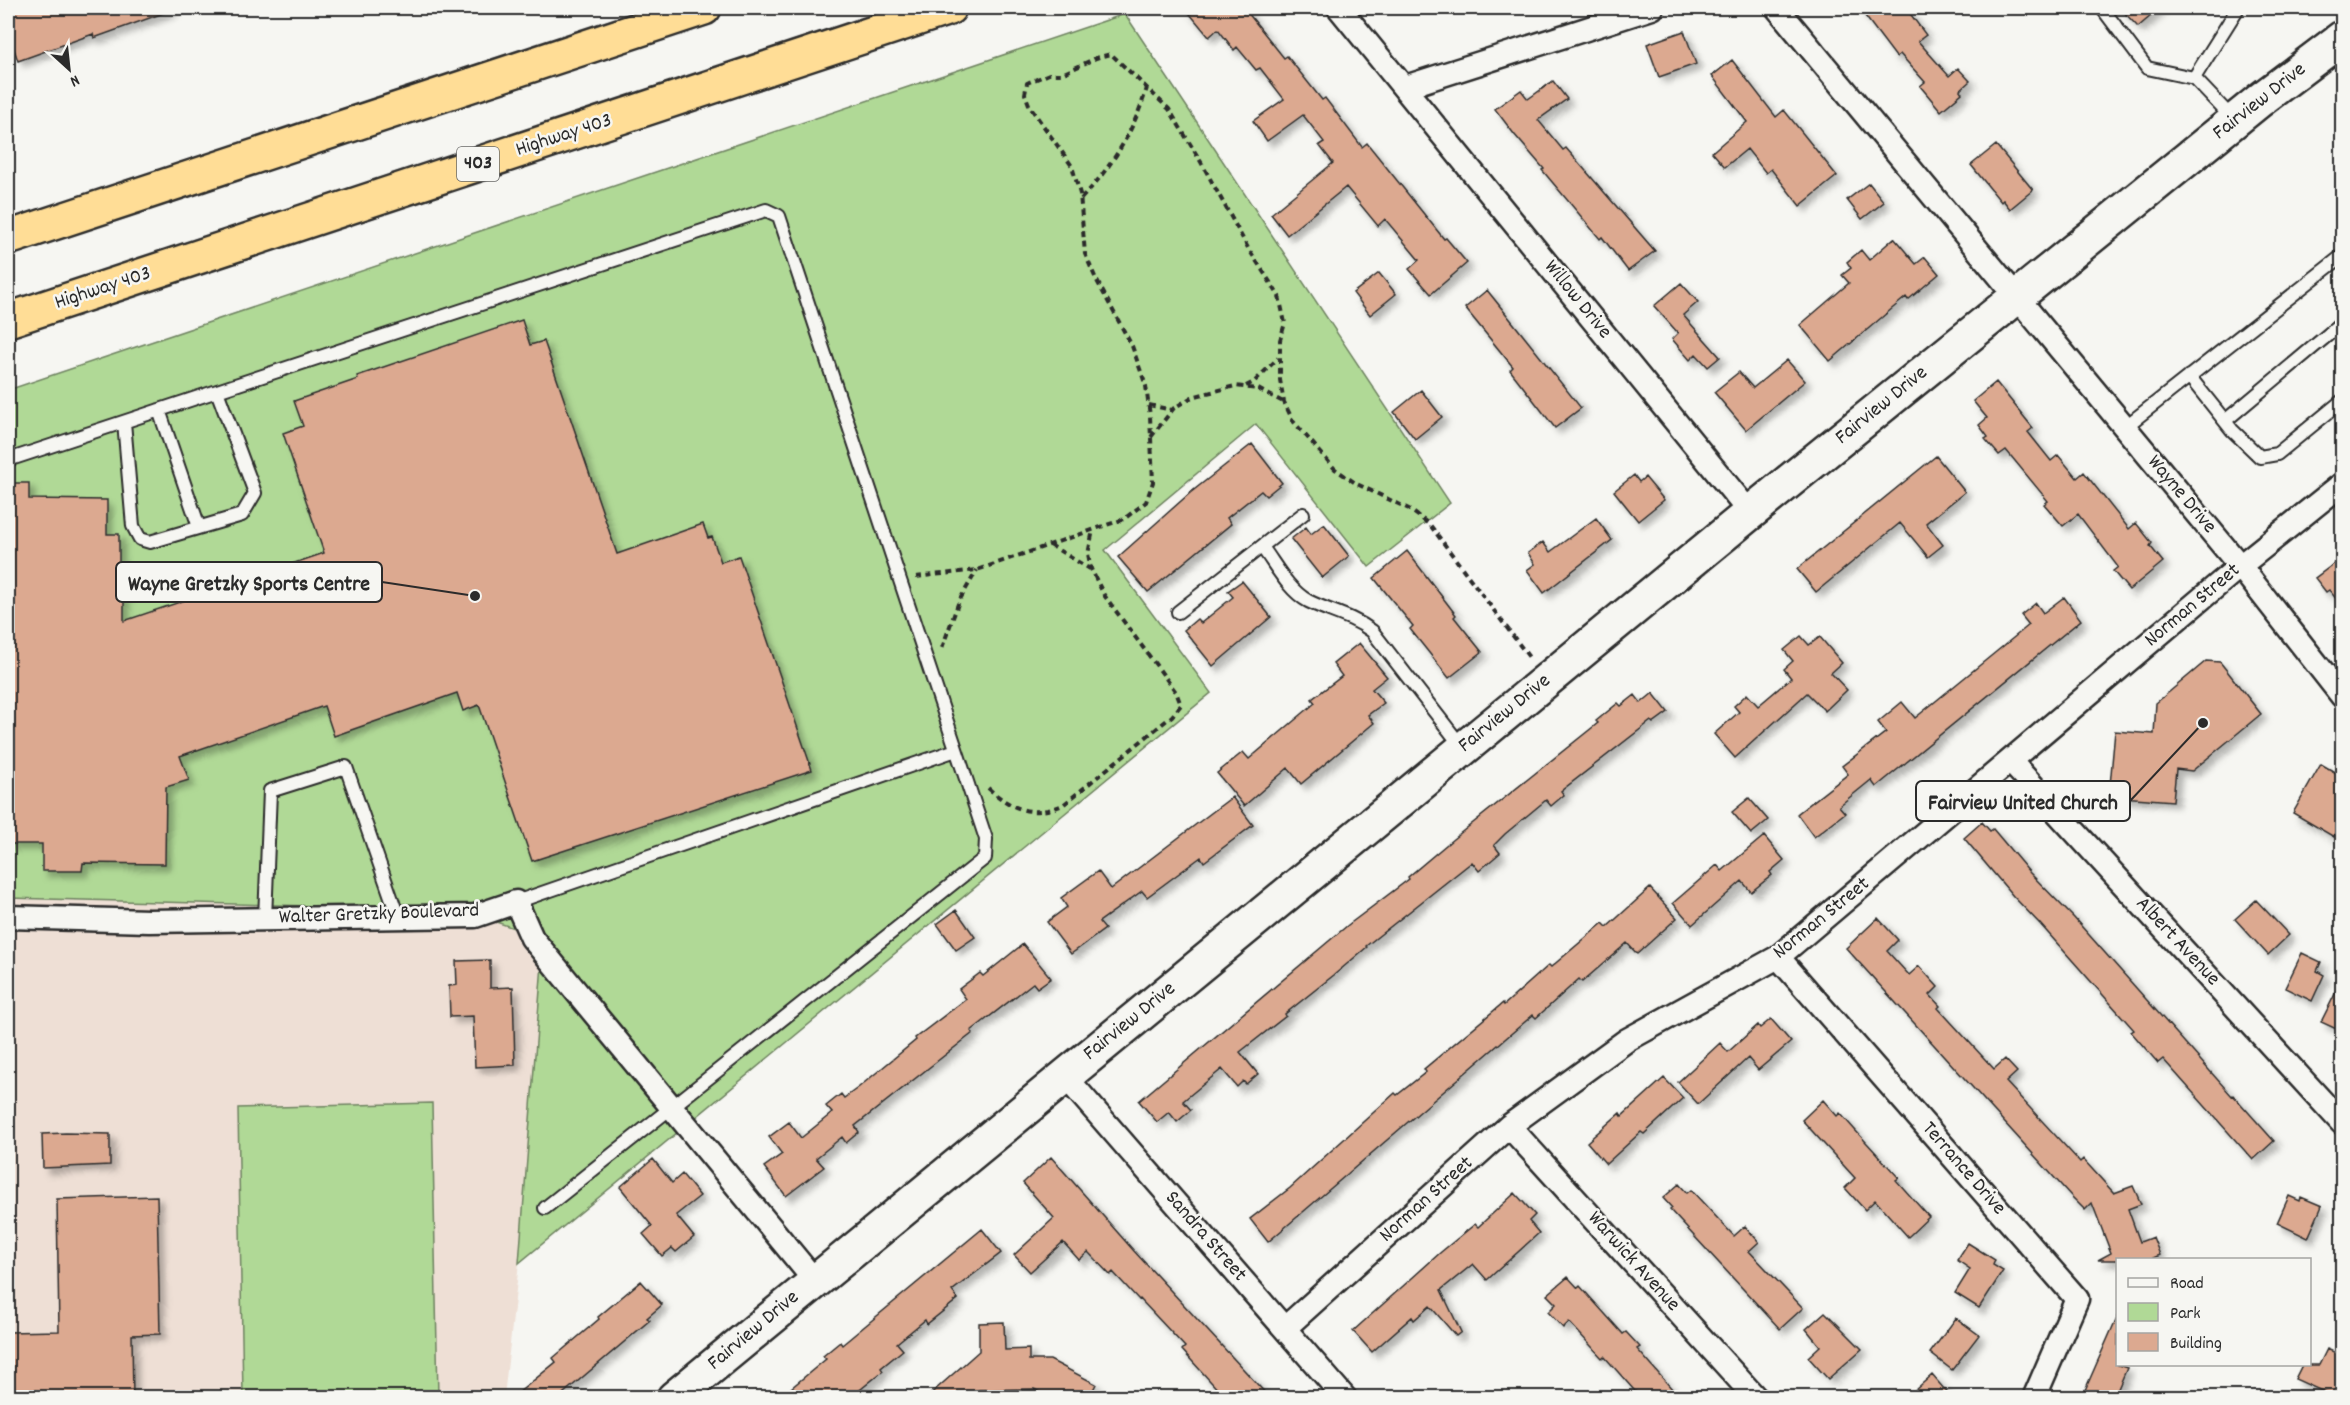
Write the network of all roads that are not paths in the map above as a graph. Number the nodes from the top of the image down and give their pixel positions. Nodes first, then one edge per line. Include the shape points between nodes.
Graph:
1 (704, 8) edge
2 (949, 8) edge
3 (1339, 8) edge
4 (1652, 8) edge
5 (1777, 8) edge
6 (2102, 8) edge
7 (2238, 8) edge
8 (2343, 38) edge
9 (2194, 78) junction
10 (1405, 87) junction
11 (2234, 121) junction
12 (8, 238) edge
13 (2343, 256) edge
14 (2017, 297) junction
15 (8, 320) edge
16 (2343, 323) edge
17 (2190, 376) junction
18 (217, 392) junction
19 (2343, 401) edge
20 (159, 410) junction
21 (2225, 421) junction
22 (124, 422) junction
23 (2125, 427) junction
24 (8, 460) edge
25 (2343, 484) edge
26 (1750, 513) junction
27 (1304, 514) dead end
28 (199, 527) junction
29 (1262, 547) junction
30 (2240, 566) junction
31 (1178, 612) dead end
32 (2343, 696) edge
33 (1463, 749) junction
34 (956, 750) junction
35 (2011, 762) junction
36 (516, 902) junction
37 (8, 917) edge
38 (398, 917) junction
39 (266, 919) junction
40 (1778, 957) junction
41 (1065, 1076) junction
42 (672, 1107) junction
43 (2343, 1123) edge
44 (1509, 1126) junction
45 (545, 1208) dead end
46 (815, 1281) junction
47 (1284, 1328) junction
48 (674, 1398) edge
49 (1345, 1398) edge
50 (1756, 1398) edge
51 (2034, 1398) edge

1 - 12 highway
2 - 15 highway, Highway 403 / 403
3 - 10 street, Willow Drive
4 - 10 street
5 - 14 street
6 - 9 lane via 2147,68
7 - 9 lane
8 - 11 main road, Fairview Drive
9 - 11 lane
10 - 26 street, Willow Drive
11 - 14 main road, Fairview Drive
13 - 17 lane
14 - 23 street, Wayne Drive
14 - 26 main road, Fairview Drive
16 - 21 lane
17 - 21 lane
17 - 23 lane
18 - 20 lane
18 - 28 lane via 255,493 242,515
18 - 34 lane via 766,210 779,216
19 - 21 lane via 2277,454 2260,457
20 - 22 lane
20 - 28 lane
22 - 24 lane
22 - 28 lane via 133,526 140,539 150,542
23 - 30 street, Wayne Drive
25 - 30 street, Norman Street
26 - 33 main road, Fairview Drive
27 - 29 lane
29 - 31 lane
29 - 33 lane via 1297,593 1359,621 1372,631
30 - 32 street, Wayne Drive
30 - 35 street, Norman Street
33 - 41 main road, Fairview Drive
34 - 36 lane
34 - 42 lane via 986,839 986,858
35 - 40 street, Norman Street
35 - 43 street, Albert Avenue
36 - 38 street, Walter Gretzky Boulevard via 476,916
36 - 42 street via 532,938
37 - 39 street, Walter Gretzky Boulevard
38 - 39 street, Walter Gretzky Boulevard
38 - 39 lane via 346,767 270,791
40 - 44 street, Norman Street via 1627,1040
40 - 51 street, Terrance Drive via 2077,1299
41 - 46 main road, Fairview Drive
41 - 47 street, Sandra Street
42 - 45 lane
42 - 46 street
44 - 47 street, Norman Street
44 - 50 street, Warwick Avenue
46 - 48 main road, Fairview Drive
47 - 49 street, Sandra Street

